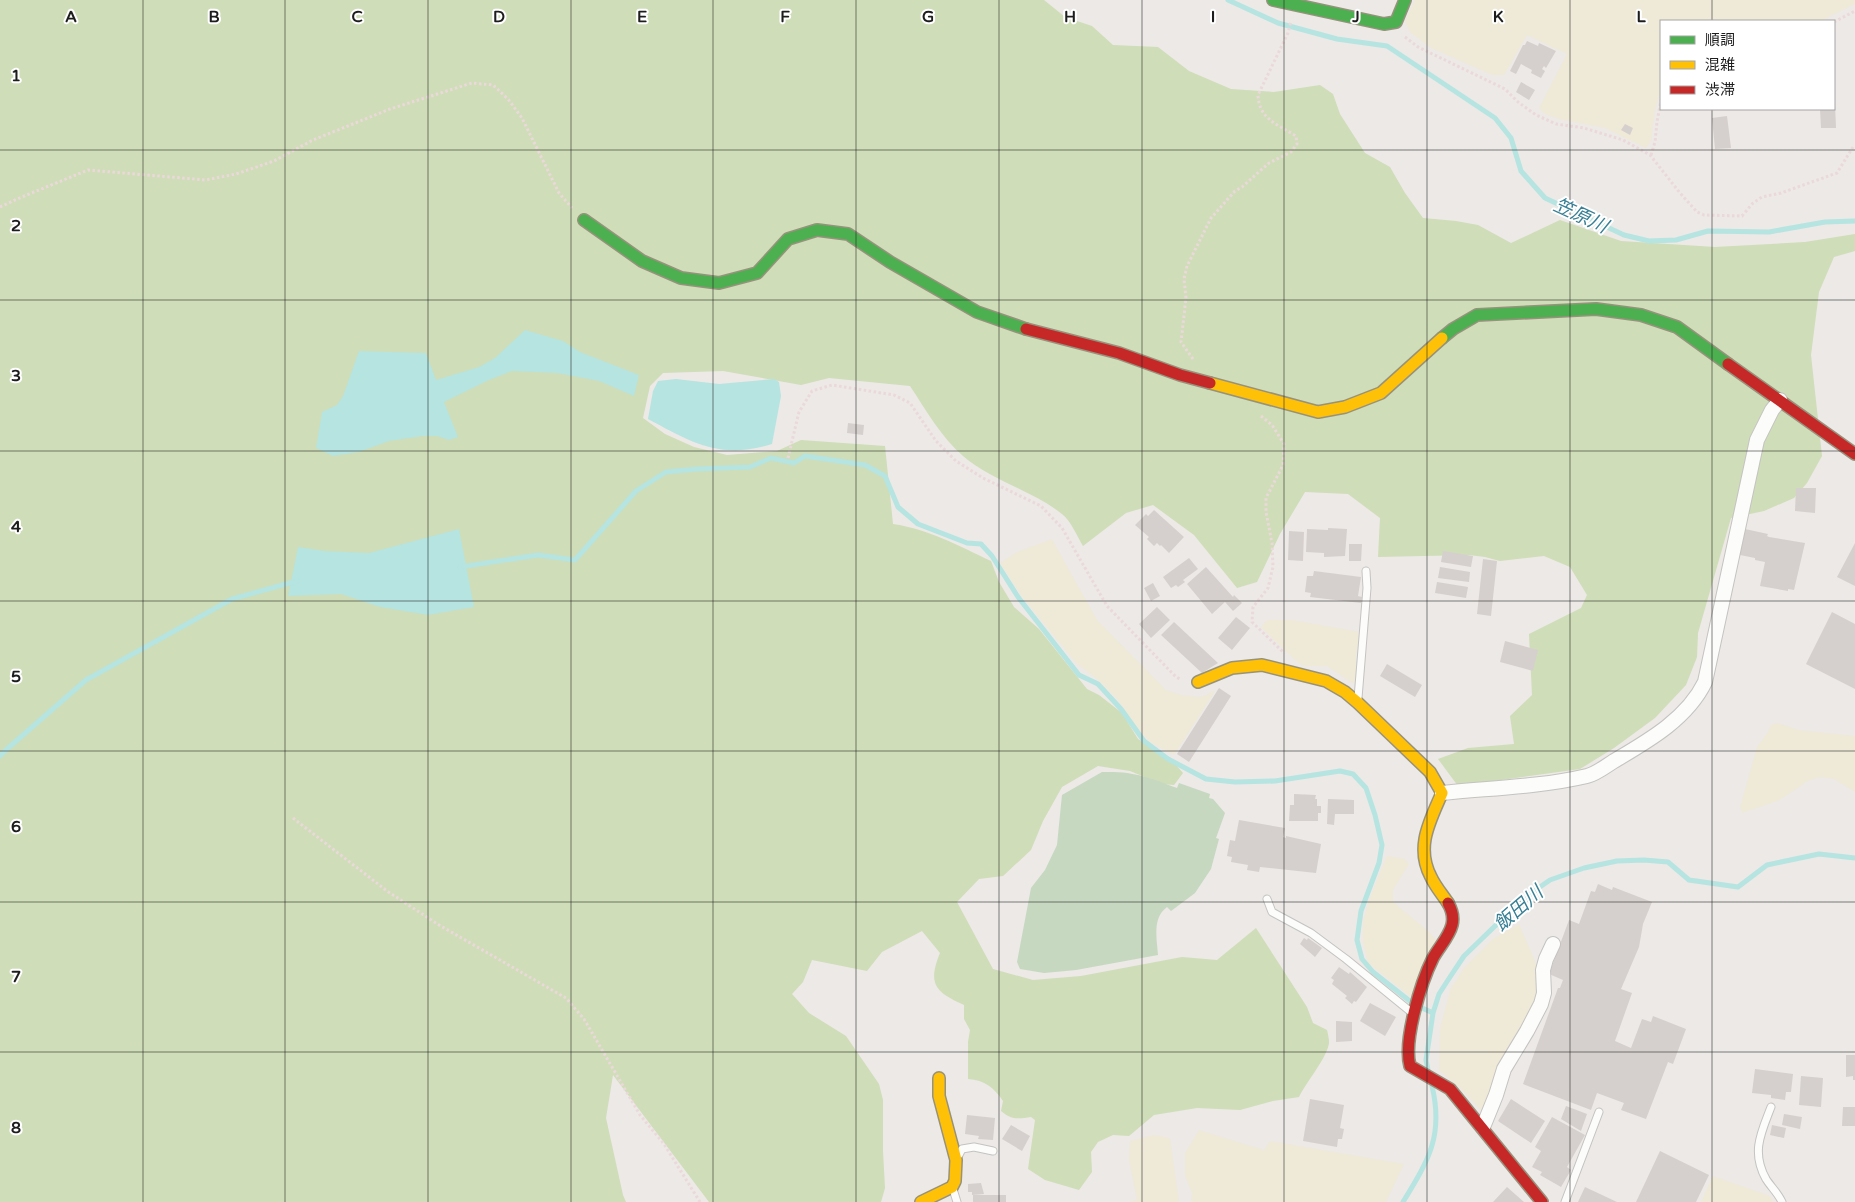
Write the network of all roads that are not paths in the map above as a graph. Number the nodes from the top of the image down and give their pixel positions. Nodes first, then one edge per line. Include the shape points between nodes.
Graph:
1 (1273, 0) edge
2 (1405, 0) edge
3 (584, 220) road end
4 (1780, 400) junction
5 (1855, 454) edge
6 (1366, 571) dead end
7 (1198, 682) road end
8 (1358, 703) junction
9 (1442, 793) junction
10 (1267, 899) dead end
11 (1554, 944) dead end
12 (1413, 1014) junction
13 (940, 1078) dead end
14 (1771, 1106) dead end
15 (1599, 1112) dead end
16 (1482, 1127) junction
17 (993, 1151) dead end
18 (956, 1160) junction
19 (952, 1187) junction
20 (921, 1202) edge
21 (957, 1202) edge
22 (1542, 1202) edge
23 (1565, 1202) edge
24 (1782, 1202) edge

1 - 2 street via 1384,24 1396,22
3 - 4 street via 642,261 681,278 719,283 757,273 788,239 816,230 848,234 977,312 1013,326 1119,353 1180,375 1318,412 1345,408 1381,393 1429,348 1477,315 1596,309 1641,314 1677,327
4 - 5 street
4 - 9 street via 1757,440 1705,682 1686,710 1643,744 1589,775 1545,783
6 - 8 lane
7 - 8 street via 1232,668 1262,665 1326,681
8 - 9 street via 1430,772
9 - 12 street via 1425,835 1422,852 1425,868 1453,918 1448,936 1423,982
10 - 12 lane via 1272,912 1311,933
11 - 16 street via 1544,965 1541,1004 1504,1069
12 - 16 street via 1410,1066 1450,1089
13 - 18 street via 939,1096
14 - 24 lane via 1757,1150 1762,1171
15 - 23 lane
16 - 22 street
17 - 18 lane via 974,1147 962,1149
18 - 19 street
19 - 20 street
19 - 21 lane

